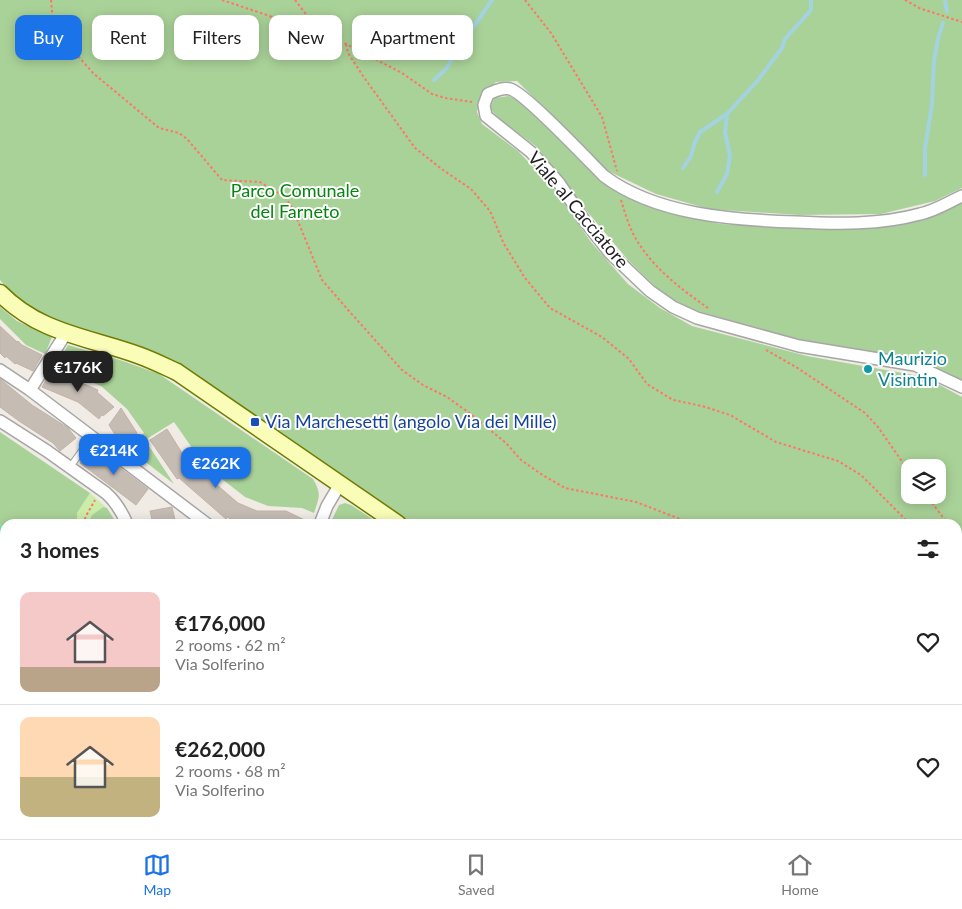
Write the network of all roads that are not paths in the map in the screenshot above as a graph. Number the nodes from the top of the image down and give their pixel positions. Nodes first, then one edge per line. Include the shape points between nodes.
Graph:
1 (962, 196) edge
2 (0, 293) edge
3 (66, 333) junction
4 (0, 370) edge
5 (962, 387) edge
6 (30, 390) junction
7 (0, 421) edge
8 (92, 438) junction
9 (70, 467) junction
10 (340, 484) junction
11 (124, 519) edge
12 (200, 519) edge
13 (322, 519) edge
14 (391, 519) edge

1 - 5 street, Viale al Cacciatore via 922,214 881,222 820,223 710,216 655,202 616,185 527,100 511,89 488,94 484,105 486,116 532,152 559,183 610,253 650,291 673,307 697,318 799,346 915,365
2 - 3 main road via 24,314
3 - 6 street
3 - 10 main road via 138,355 177,372
4 - 6 street
6 - 8 street
7 - 9 street
8 - 9 lane
8 - 12 street
9 - 11 street via 114,500
10 - 13 street
10 - 14 main road

